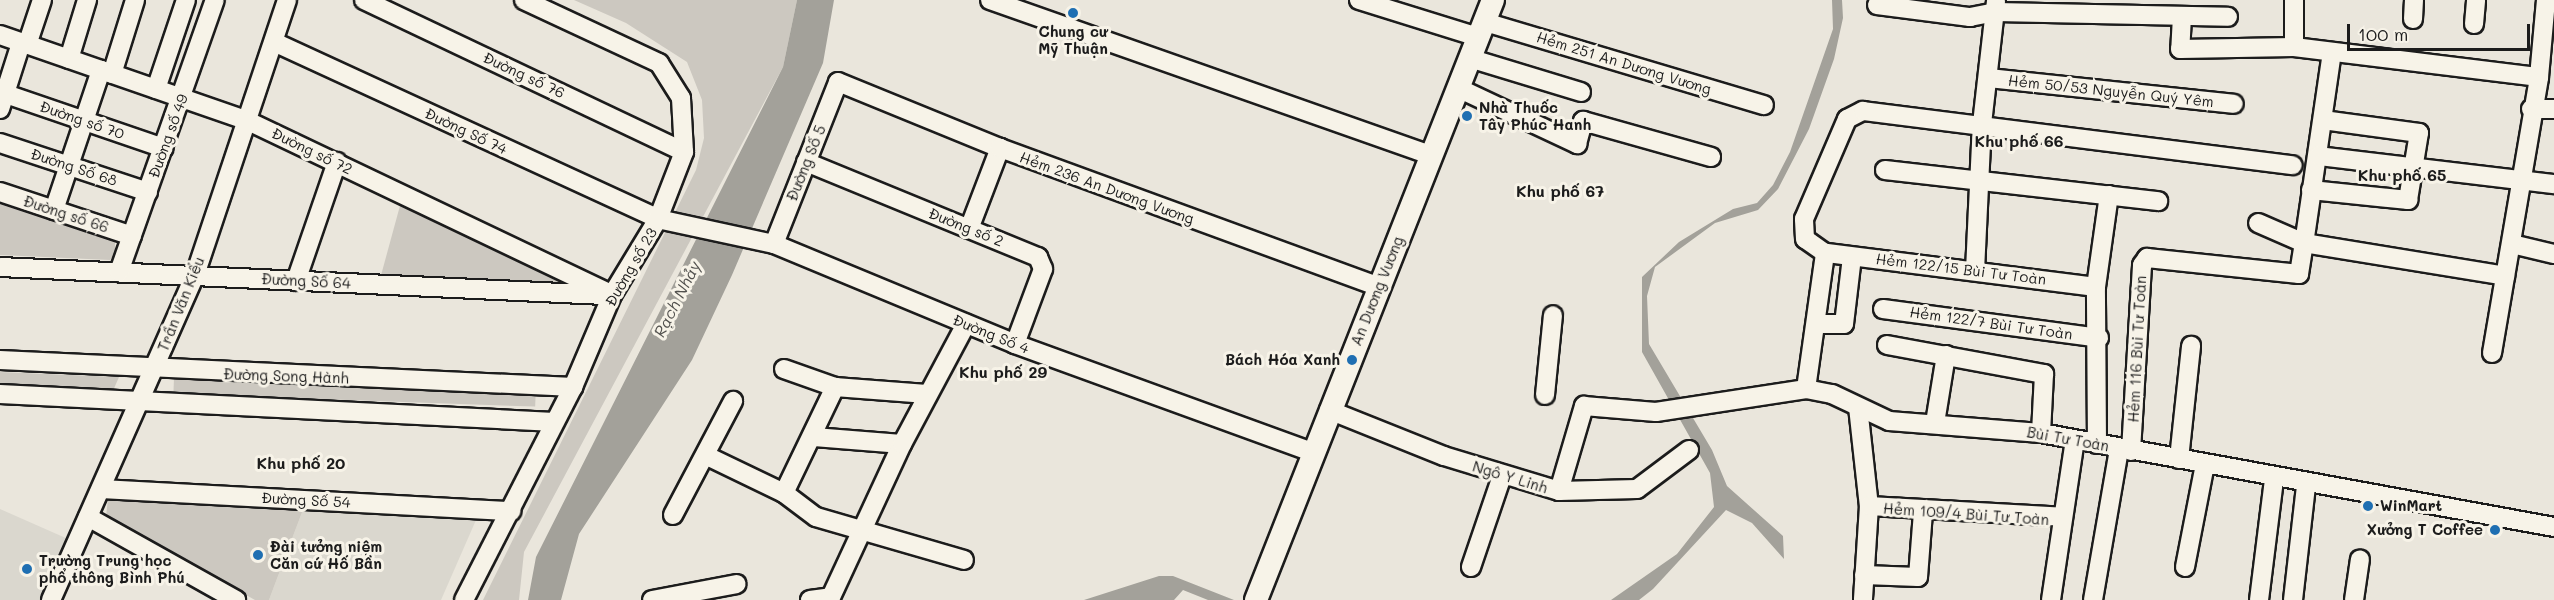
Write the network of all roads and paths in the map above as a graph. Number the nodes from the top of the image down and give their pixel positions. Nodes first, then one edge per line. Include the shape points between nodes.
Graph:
1 (42, 0) edge
2 (87, 0) edge
3 (135, 0) edge
4 (186, 0) edge
5 (215, 0) edge
6 (287, 0) edge
7 (364, 0) edge
8 (524, 0) edge
9 (990, 0) edge
10 (1359, 0) edge
11 (1493, 0) edge
12 (2294, 0) edge
13 (2414, 0) edge
14 (2476, 0) edge
15 (2546, 0) edge
16 (1877, 5) dead end
17 (1917, 5) edge
18 (1996, 6) edge
19 (2181, 16) junction
20 (2228, 17) dead end
21 (2413, 19) dead end
22 (2474, 24) dead end
23 (1482, 29) junction
24 (0, 35) edge
25 (274, 42) junction
26 (24, 44) junction
27 (2294, 47) junction
28 (2332, 52) junction
29 (1469, 58) junction
30 (69, 59) junction
31 (106, 72) junction
32 (2539, 77) junction
33 (1988, 78) junction
34 (838, 82) joint
35 (1458, 88) junction
36 (156, 89) junction
37 (1581, 92) dead end
38 (2, 98) edge
39 (182, 98) junction
40 (2234, 104) dead end
41 (1764, 105) dead end
42 (2531, 109) junction
43 (2554, 110) edge
44 (2323, 120) junction
45 (84, 121) junction
46 (248, 121) junction
47 (1982, 124) junction
48 (0, 143) edge
49 (164, 148) junction
50 (1000, 148) junction
51 (684, 152) junction
52 (1432, 156) junction
53 (2318, 156) junction
54 (1711, 157) dead end
55 (337, 162) junction
56 (806, 162) junction
57 (2293, 165) dead end
58 (69, 166) junction
59 (2414, 166) junction
60 (1885, 170) dead end
61 (2518, 177) junction
62 (1980, 180) junction
63 (2554, 184) edge
64 (2311, 190) junction
65 (0, 192) edge
66 (148, 192) junction
67 (2109, 195) junction
68 (2158, 201) dead end
69 (54, 210) junction
70 (658, 219) junction
71 (2258, 223) dead end
72 (969, 229) junction
73 (132, 236) junction
74 (768, 242) junction
75 (2304, 243) junction
76 (2512, 244) junction
77 (1825, 253) junction
78 (2554, 254) edge
79 (1852, 257) junction
80 (0, 267) edge
81 (1975, 271) junction
82 (119, 272) junction
83 (195, 275) junction
84 (2505, 276) junction
85 (296, 281) junction
86 (1379, 287) junction
87 (2096, 287) junction
88 (612, 296) junction
89 (1883, 309) dead end
90 (1553, 315) dead end
91 (966, 324) junction
92 (1817, 324) junction
93 (2099, 338) junction
94 (1014, 344) junction
95 (1887, 345) dead end
96 (2191, 346) dead end
97 (2492, 353) dead end
98 (1946, 355) junction
99 (0, 360) edge
100 (784, 369) dead end
101 (153, 371) junction
102 (573, 387) junction
103 (835, 387) junction
104 (1806, 389) junction
105 (0, 394) edge
106 (927, 394) junction
107 (1545, 395) dead end
108 (734, 401) dead end
109 (138, 404) junction
110 (1857, 407) junction
111 (1329, 410) junction
112 (554, 422) junction
113 (1935, 423) junction
114 (2041, 433) junction
115 (814, 437) junction
116 (2075, 440) junction
117 (902, 444) junction
118 (2097, 444) junction
119 (1689, 450) dead end
120 (2125, 450) junction
121 (1312, 452) junction
122 (707, 456) junction
123 (2179, 459) junction
124 (2205, 464) junction
125 (1502, 476) junction
126 (2274, 480) junction
127 (2306, 486) junction
128 (101, 489) junction
129 (1559, 491) junction
130 (784, 493) junction
131 (1869, 506) junction
132 (511, 511) junction
133 (1923, 512) junction
134 (673, 515) dead end
135 (88, 517) junction
136 (2063, 517) junction
137 (2554, 527) edge
138 (860, 530) junction
139 (2360, 559) dead end
140 (964, 560) dead end
141 (1471, 567) dead end
142 (2186, 567) dead end
143 (1864, 575) junction
144 (736, 584) dead end
145 (1259, 591) edge
146 (51, 600) edge
147 (236, 600) edge
148 (464, 600) edge
149 (652, 600) edge
150 (810, 600) edge
151 (1863, 600) edge
152 (2051, 600) edge
153 (2093, 600) edge
154 (2259, 600) edge
155 (2293, 600) edge
156 (2354, 600) edge

1 - 26 street
2 - 30 street
3 - 31 street
4 - 36 street
5 - 39 street, Đường số 49
6 - 25 street, Trần Văn Kiểu
7 - 51 street, Đường số 76
8 - 51 street, Đường số 23 via 659,63 681,98
9 - 52 street
10 - 23 street, Hẻm 251 An Dương Vương
11 - 23 main road, An Dương Vương
12 - 27 street
13 - 21 street
14 - 22 street
15 - 32 street
16 - 17 street
17 - 18 street via 1970,17
18 - 19 street
18 - 33 street
19 - 20 street
19 - 27 street via 2180,49
23 - 29 main road, An Dương Vương
23 - 41 street, Hẻm 251 An Dương Vương
24 - 26 street, Đường số 72
25 - 46 street, Trần Văn Kiểu
25 - 70 street, Đường Số 74
26 - 30 street, Đường số 72
26 - 38 street
27 - 28 street
28 - 32 street
28 - 44 street
29 - 35 main road, An Dương Vương
29 - 37 street
30 - 31 street, Đường số 72
31 - 36 street, Đường số 72
31 - 45 street
32 - 42 street
33 - 40 street, Hẻm 50/53 Nguyễn Quý Yêm
33 - 47 street
34 - 50 street, Hẻm 236 An Dương Vương
34 - 56 street, Đường Số 5
35 - 52 main road, An Dương Vương
35 - 54 street via 1577,144 1583,122
36 - 39 street, Đường số 72
38 - 45 street, Đường số 70
39 - 46 street, Đường số 72
39 - 49 street, Đường số 49
42 - 43 street
42 - 61 street
44 - 53 street
44 - 59 street via 2419,133
45 - 49 street, Đường số 70
45 - 58 street
46 - 55 street, Đường số 72
46 - 83 street, Trần Văn Kiểu
47 - 57 street
47 - 62 street
47 - 77 street via 1855,113 1847,119 1802,230
48 - 58 street, Đường Số 68
49 - 66 street, Đường số 49
50 - 72 street
50 - 86 street, Hẻm 236 An Dương Vương
51 - 70 street, Đường số 23
52 - 86 main road, An Dương Vương
53 - 59 street
53 - 64 street
55 - 85 street
55 - 88 street, Đường số 72
56 - 72 street, Đường số 2
56 - 74 street, Đường Số 5
58 - 66 street, Đường Số 68
58 - 69 street
59 - 61 street
59 - 64 street via 2408,200
60 - 62 street
61 - 63 street
61 - 76 street
62 - 67 street
62 - 81 street
64 - 75 street
65 - 69 street, Đường số 66
66 - 73 street, Đường số 49
67 - 68 street
67 - 87 street
69 - 73 street, Đường số 66
70 - 74 street, Đường Số 74
70 - 88 street, Đường số 23
71 - 75 street
72 - 94 street, Đường số 2 via 1043,262
73 - 82 street, Đường số 49
74 - 91 street, Đường Số 4
75 - 84 street
75 - 120 street, Hẻm 116 Bùi Tư Toàn via 2299,274 2147,258 2142,265
76 - 78 street
76 - 84 street
77 - 79 street, Hẻm 122/15 Bùi Tư Toàn
77 - 92 street
79 - 81 street, Hẻm 122/15 Bùi Tư Toàn
79 - 92 street via 1844,324
80 - 82 street, Đường Số 64
81 - 87 street, Hẻm 122/15 Bùi Tư Toàn
82 - 83 street, Đường Số 64
83 - 85 street, Đường Số 64
83 - 101 street, Trần Văn Kiểu
84 - 97 street
85 - 88 street, Đường Số 64
86 - 111 main road, An Dương Vương
87 - 93 street
88 - 102 street, Đường số 23
89 - 93 street, Hẻm 122/7 Bùi Tư Toàn
90 - 107 street
91 - 94 street, Đường Số 4
91 - 106 street
92 - 104 street
93 - 118 street
94 - 121 street, Đường Số 4
95 - 98 street
96 - 123 street
98 - 113 street
98 - 114 street via 2036,370 2045,381
99 - 101 street, Đường Song Hành
100 - 103 street
101 - 102 street, Đường Song Hành
101 - 109 street, Trần Văn Kiểu
102 - 112 street, Đường số 23
103 - 106 street
103 - 115 street
104 - 110 street, Bùi Tư Toàn
104 - 129 street, Bùi Tư Toàn via 1670,411 1584,406
105 - 109 street
106 - 117 street
108 - 122 street
109 - 112 street
109 - 128 street, Trần Văn Kiểu
110 - 113 street, Bùi Tư Toàn via 1889,421
110 - 131 street
111 - 121 main road, An Dương Vương
111 - 125 street, Ngô Y Linh
112 - 132 street, Đường số 23
113 - 114 street, Bùi Tư Toàn
114 - 116 street, Bùi Tư Toàn
115 - 117 street
115 - 130 street
116 - 118 street, Bùi Tư Toàn
116 - 136 street
117 - 138 street
118 - 120 street, Bùi Tư Toàn
119 - 129 street, Ngô Y Linh via 1637,489
120 - 123 street, Bùi Tư Toàn
120 - 153 street
121 - 145 main road, An Dương Vương
122 - 130 street
122 - 134 street
123 - 124 street, Bùi Tư Toàn
124 - 126 street, Bùi Tư Toàn
124 - 142 street
125 - 129 street, Ngô Y Linh
125 - 141 street
126 - 127 street, Bùi Tư Toàn
126 - 154 street
127 - 137 street, Bùi Tư Toàn
127 - 155 street
128 - 132 street, Đường Số 54
128 - 135 street, Trần Văn Kiểu
130 - 138 street via 816,517
131 - 133 street, Hẻm 109/4 Bùi Tư Toàn
131 - 143 street
132 - 148 street, Đường số 23
133 - 136 street, Hẻm 109/4 Bùi Tư Toàn
133 - 143 street via 1918,577
135 - 146 street, Trần Văn Kiểu
135 - 147 street
136 - 152 street
138 - 140 street
138 - 150 street via 831,597
139 - 156 street
143 - 151 street
144 - 149 street

